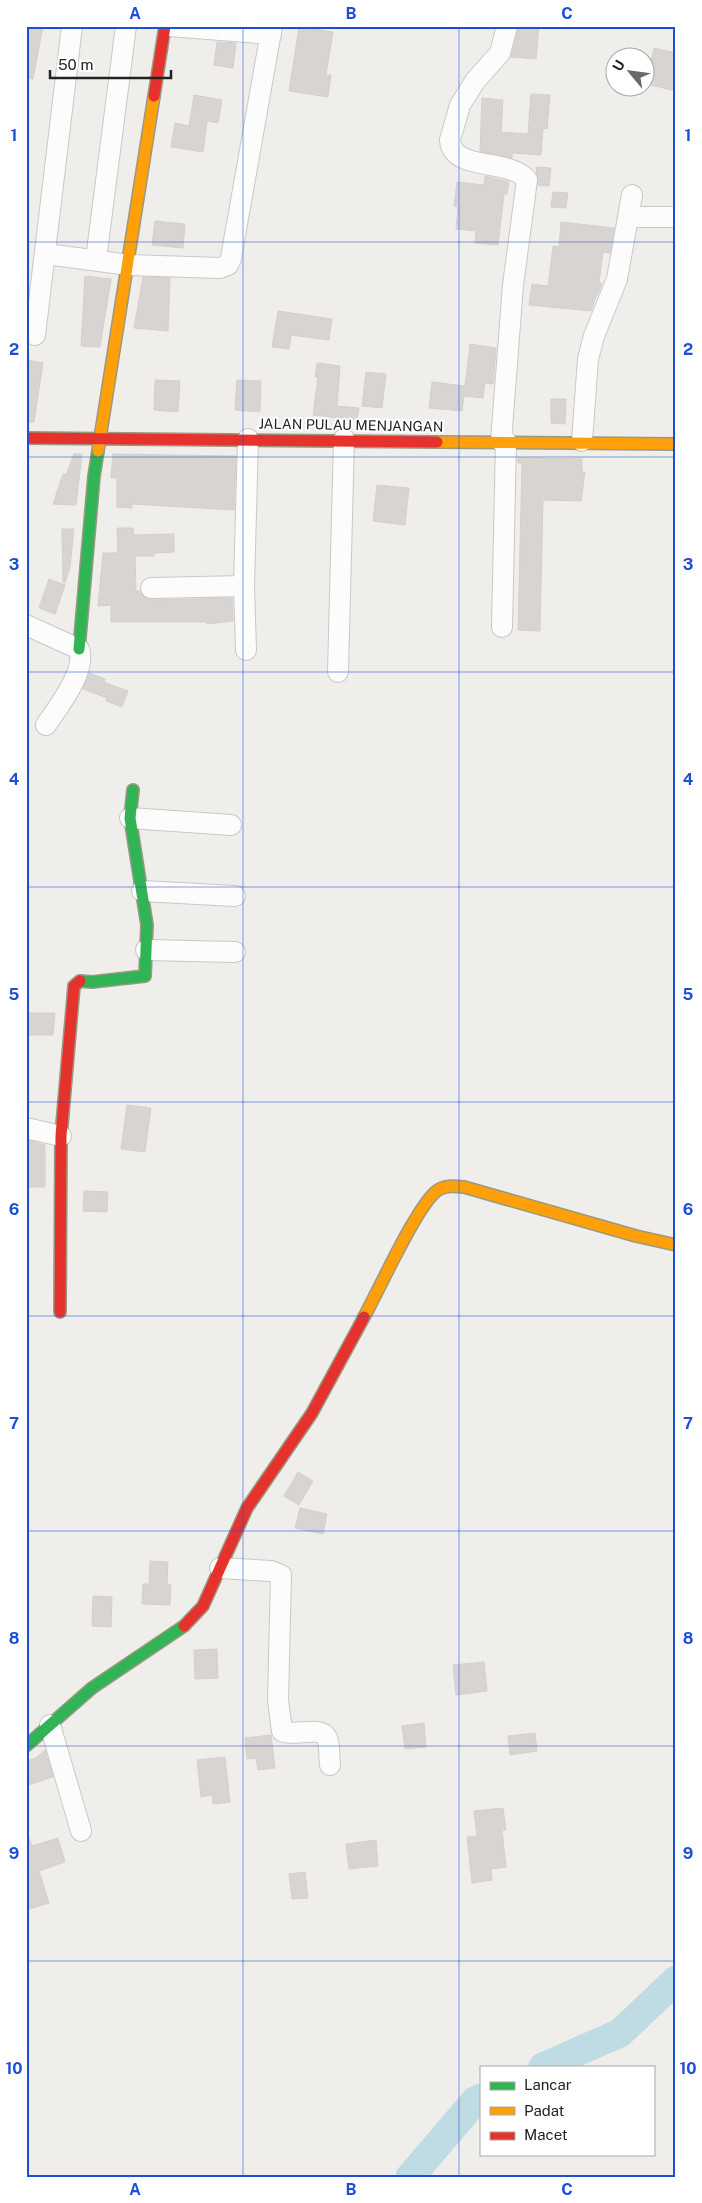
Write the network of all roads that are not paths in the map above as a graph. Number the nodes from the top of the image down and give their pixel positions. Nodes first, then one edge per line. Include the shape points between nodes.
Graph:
1 (72, 26) edge
2 (126, 26) edge
3 (165, 26) edge
4 (169, 26) edge
5 (507, 26) edge
6 (272, 30) edge
7 (632, 195) dead end
8 (628, 217) junction
9 (676, 217) edge
10 (46, 254) junction
11 (96, 259) junction
12 (129, 265) junction
13 (35, 335) dead end
14 (26, 438) edge
15 (248, 439) junction
16 (100, 440) junction
17 (344, 440) junction
18 (504, 441) junction
19 (582, 441) junction
20 (676, 444) edge
21 (244, 586) junction
22 (151, 588) dead end
23 (26, 625) edge
24 (502, 626) dead end
25 (79, 649) junction
26 (246, 650) dead end
27 (338, 672) dead end
28 (46, 725) dead end
29 (133, 790) dead end
30 (130, 818) junction
31 (231, 825) dead end
32 (142, 891) junction
33 (235, 896) dead end
34 (146, 950) junction
35 (235, 952) dead end
36 (26, 1128) edge
37 (61, 1136) junction
38 (676, 1244) edge
39 (60, 1312) dead end
40 (220, 1568) junction
41 (50, 1725) junction
42 (26, 1746) edge
43 (330, 1765) dead end
44 (81, 1831) dead end

1 - 10 street
2 - 11 street
3 - 12 street
4 - 6 street
5 - 18 street via 500,53 475,81 460,105 450,140 456,154 467,160 510,169 523,174 527,180 511,303
6 - 12 street via 228,265 220,268
7 - 8 street
8 - 9 street
8 - 19 street via 617,279 588,359
10 - 11 street
10 - 13 street
11 - 12 street
12 - 16 street
14 - 16 street, JALAN PULAU MENJANGAN
15 - 16 street, JALAN PULAU MENJANGAN
15 - 17 street, JALAN PULAU MENJANGAN
15 - 21 street
16 - 25 street via 85,562
17 - 18 street, JALAN PULAU MENJANGAN
17 - 27 street
18 - 19 street, JALAN PULAU MENJANGAN
18 - 24 street
19 - 20 street, JALAN PULAU MENJANGAN
21 - 22 street
21 - 26 street
23 - 25 street
25 - 28 street via 79,670
29 - 30 street
30 - 31 street
30 - 32 street
32 - 33 street
32 - 34 street via 147,925
34 - 35 street
34 - 37 street via 145,976 92,982 80,980 74,986
36 - 37 street
37 - 39 street
38 - 40 street via 636,1236 464,1187 436,1190 419,1213 316,1405 247,1508
40 - 41 street via 202,1606 189,1622 92,1688
40 - 43 street via 271,1571 280,1575 280,1726 287,1734 313,1731 324,1734 328,1738
41 - 42 street
41 - 44 street

